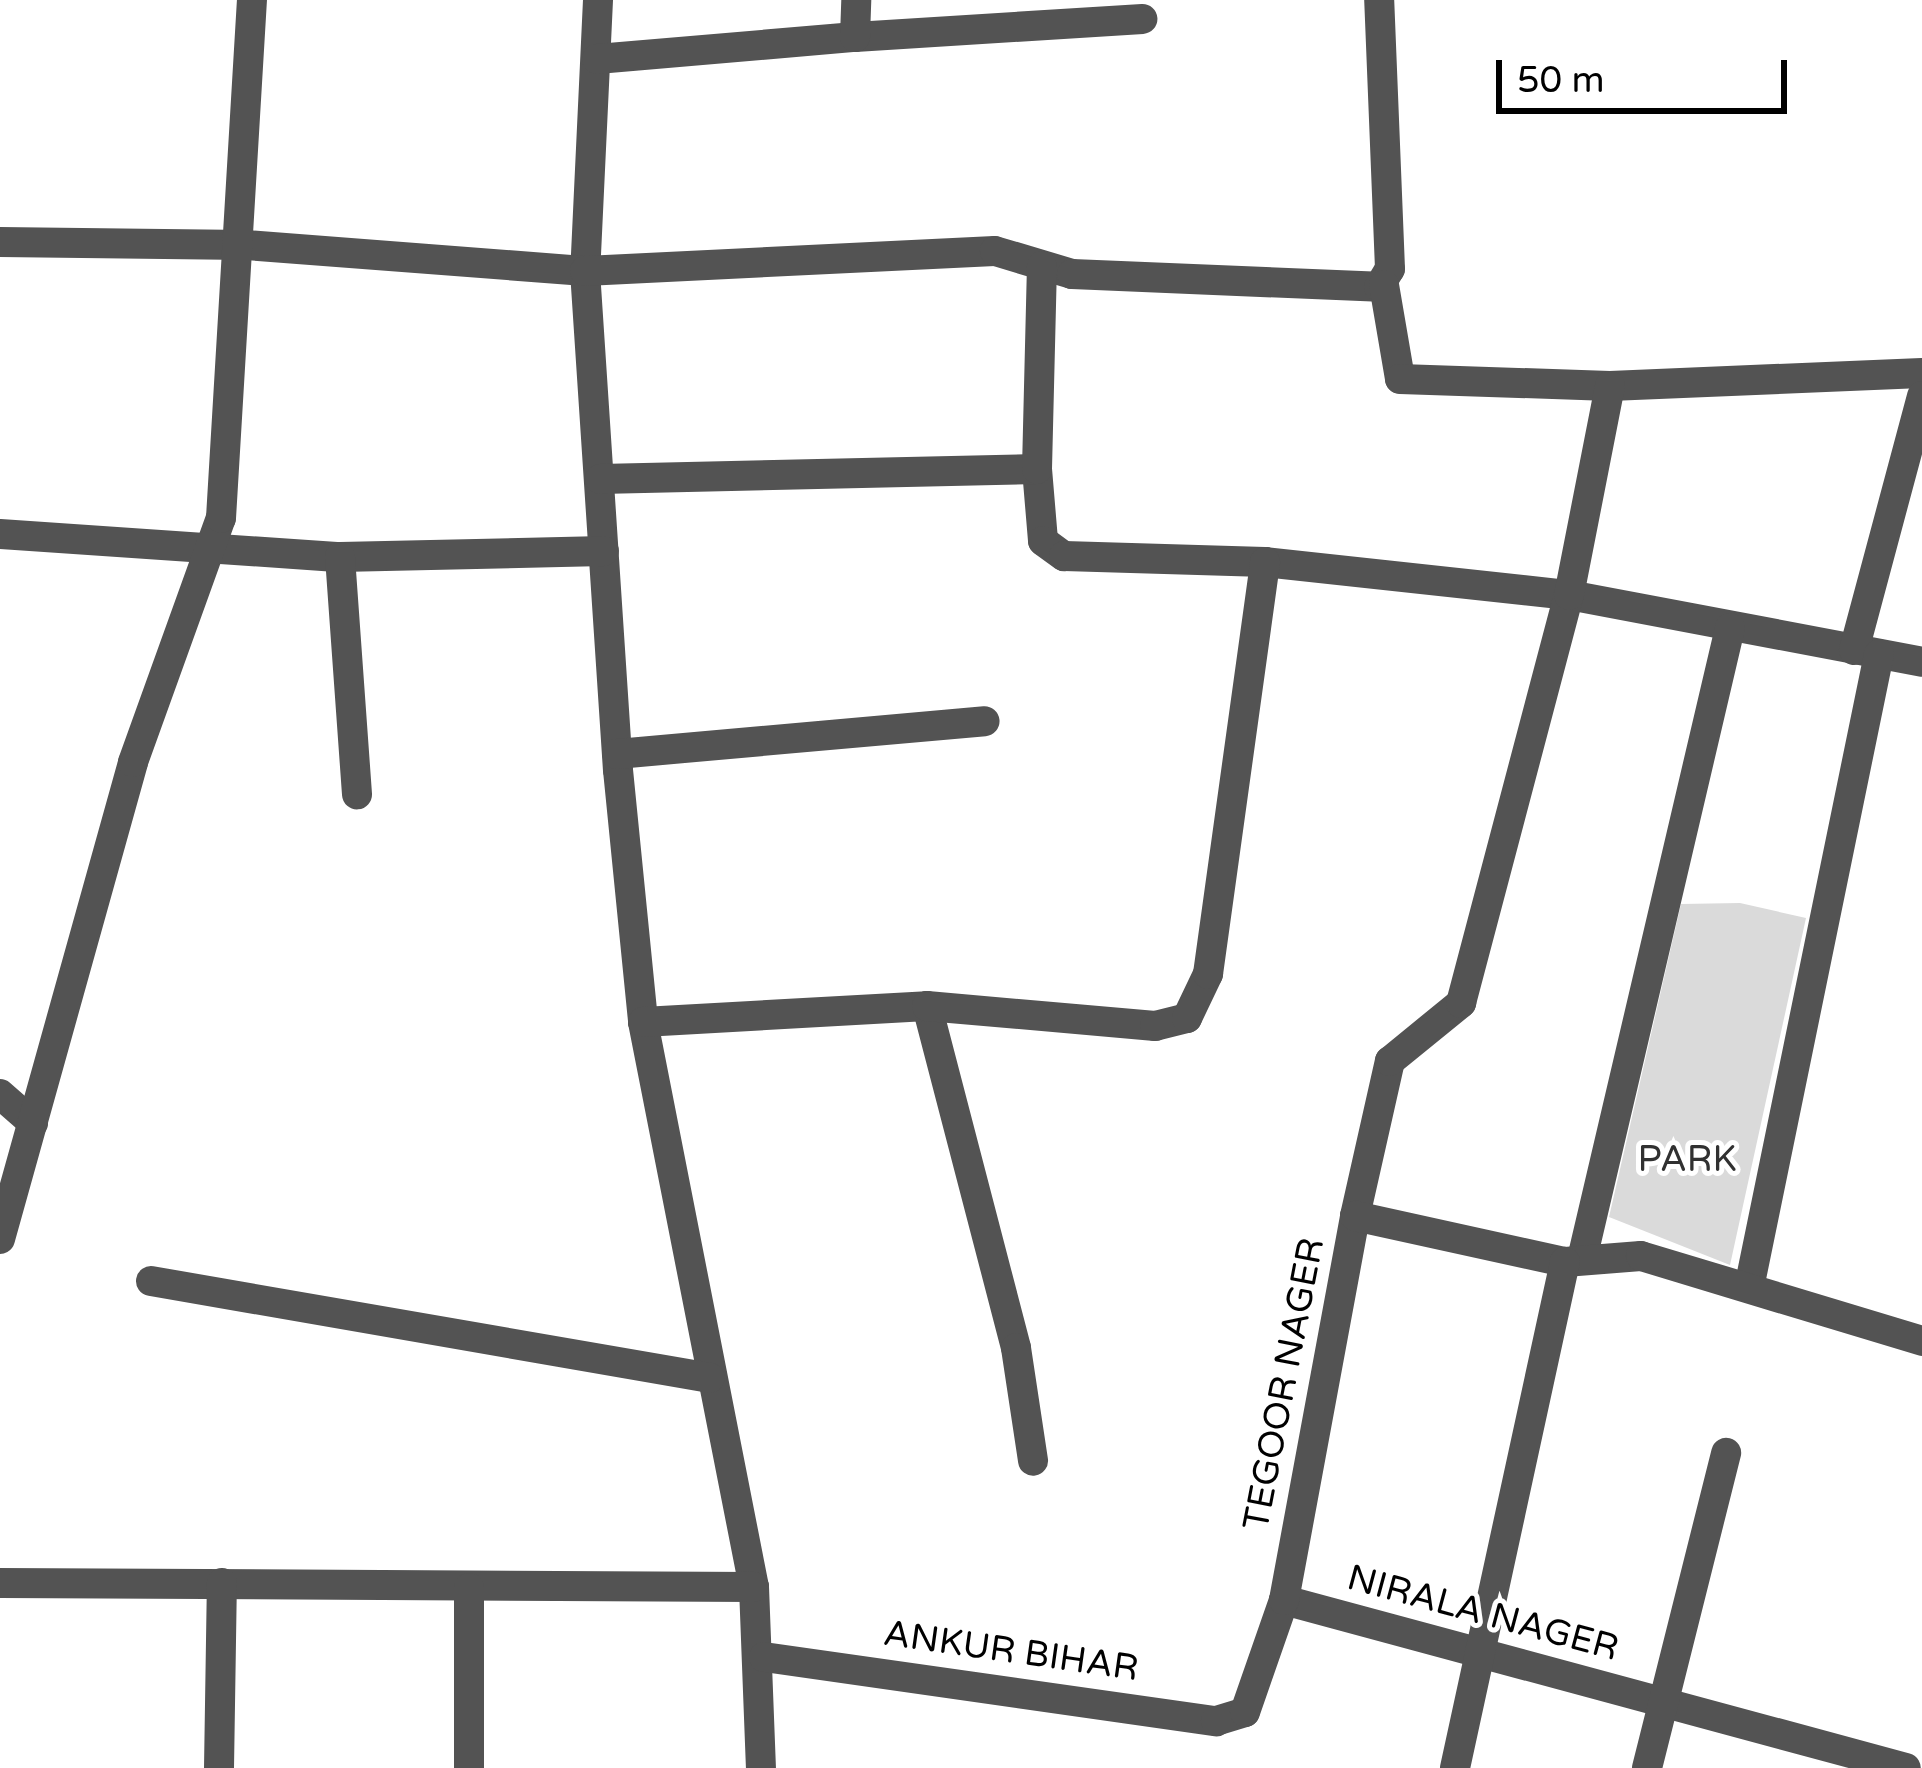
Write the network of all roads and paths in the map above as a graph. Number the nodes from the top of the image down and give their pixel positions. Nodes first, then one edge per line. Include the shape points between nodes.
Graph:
1 (252, 0) edge
2 (598, 0) edge
3 (856, 0) edge
4 (1379, 0) edge
5 (1142, 19) dead end
6 (855, 37) junction
7 (598, 59) junction
8 (0, 242) edge
9 (246, 245) junction
10 (1042, 266) junction
11 (585, 271) junction
12 (1384, 284) junction
13 (1922, 373) edge
14 (1610, 386) junction
15 (1922, 396) edge
16 (1037, 469) junction
17 (600, 479) junction
18 (1, 538) edge
19 (212, 550) junction
20 (604, 551) junction
21 (340, 557) junction
22 (1265, 562) junction
23 (1569, 595) junction
24 (1730, 628) junction
25 (1866, 652) junction
26 (1922, 662) edge
27 (986, 721) dead end
28 (617, 754) junction
29 (357, 794) dead end
30 (927, 1006) junction
31 (643, 1022) junction
32 (0, 1094) edge
33 (34, 1123) junction
34 (1355, 1216) junction
35 (0, 1239) edge
36 (1573, 1261) junction
37 (151, 1281) dead end
38 (1749, 1288) junction
39 (1922, 1341) edge
40 (710, 1378) junction
41 (1726, 1453) dead end
42 (1034, 1461) dead end
43 (0, 1583) edge
44 (222, 1583) junction
45 (754, 1587) junction
46 (469, 1588) junction
47 (1284, 1600) junction
48 (1485, 1650) junction
49 (764, 1657) junction
50 (1660, 1704) junction
51 (1245, 1712) joint
52 (1858, 1762) edge
53 (218, 1768) edge
54 (470, 1768) edge
55 (761, 1768) edge
56 (1456, 1768) edge
57 (1647, 1768) edge
58 (1906, 1768) edge

1 - 9 street
2 - 7 street
3 - 6 street
4 - 12 street
5 - 6 street
6 - 7 street
7 - 11 street
8 - 9 street
9 - 11 street
9 - 19 street
10 - 11 street via 995,251
10 - 12 street
10 - 16 street
11 - 17 street
12 - 14 street via 1400,380
13 - 14 street
14 - 23 street
15 - 25 street
16 - 17 street
16 - 22 street via 1042,537 1056,554
17 - 20 street
18 - 19 street
19 - 21 street
19 - 33 street via 133,762
20 - 21 street
20 - 28 street
21 - 29 street
22 - 23 street
22 - 30 street via 1200,1004 1155,1026
23 - 24 street
23 - 34 street via 1461,1003 1390,1060
24 - 25 street
24 - 36 street
25 - 26 street
25 - 38 street
27 - 28 street
28 - 31 street
30 - 31 street
30 - 42 street via 1016,1348
31 - 40 street
32 - 33 street
33 - 35 street
34 - 36 street, TEGOOR NAGER
34 - 47 street, TEGOOR NAGER
36 - 38 street, TEGOOR NAGER via 1641,1256
36 - 48 street
37 - 40 street
38 - 39 street, TEGOOR NAGER
40 - 45 street
41 - 50 street
43 - 44 street
44 - 46 street
44 - 53 street
45 - 46 street
45 - 49 street
46 - 54 street
47 - 48 street, NIRALA NAGER
47 - 51 street, TEGOOR NAGER
48 - 50 street, NIRALA NAGER
48 - 56 street
49 - 51 street, ANKUR BIHAR via 1216,1721
49 - 55 street
50 - 52 street, NIRALA NAGER
50 - 57 street
52 - 58 street, NIRALA NAGER

